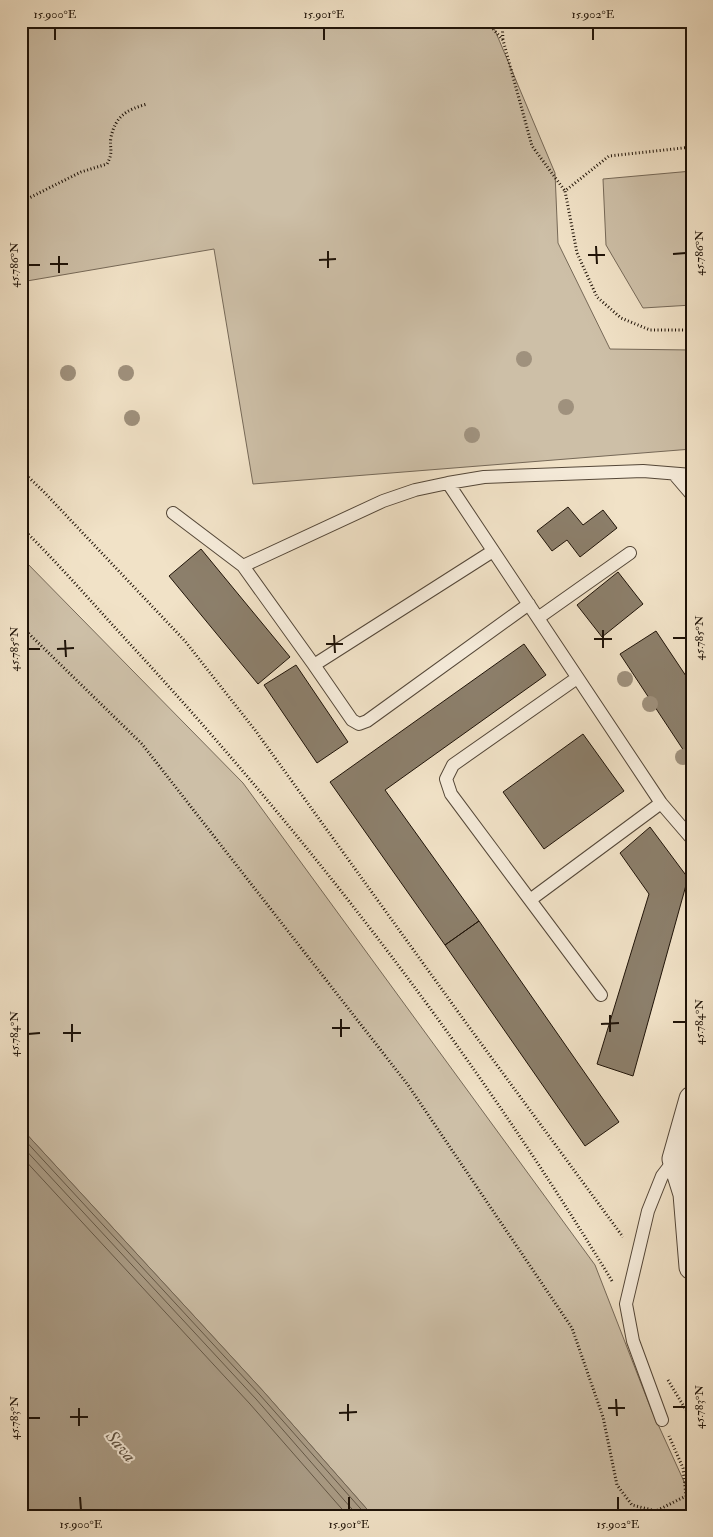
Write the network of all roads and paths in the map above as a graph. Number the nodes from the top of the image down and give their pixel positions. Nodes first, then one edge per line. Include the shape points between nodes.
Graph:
1 (486, 21) edge
2 (502, 21) edge
3 (503, 40) junction
4 (147, 104) dead end
5 (692, 147) edge
6 (565, 191) junction
7 (21, 202) edge
8 (692, 330) edge
9 (21, 470) edge
10 (674, 474) junction
11 (692, 475) edge
12 (448, 483) junction
13 (692, 495) edge
14 (173, 512) dead end
15 (21, 527) edge
16 (493, 551) junction
17 (630, 553) dead end
18 (243, 566) junction
19 (529, 604) junction
20 (538, 618) junction
21 (21, 626) edge
22 (314, 665) junction
23 (577, 678) junction
24 (661, 803) junction
25 (692, 839) edge
26 (530, 900) junction
27 (601, 995) dead end
28 (692, 1099) edge
29 (675, 1159) junction
30 (636, 1256) junction
31 (692, 1268) edge
32 (626, 1304) junction
33 (662, 1420) joint
34 (686, 1496) junction
35 (692, 1506) edge

1 - 3 path
2 - 3 path
3 - 6 path via 532,146
4 - 7 path via 128,109 117,121 111,138 112,155 107,164 81,172
5 - 6 path via 609,156
6 - 8 path via 577,253 597,297 621,318 650,330
9 - 30 path via 184,641 256,730
10 - 11 lane
10 - 12 lane via 643,471 484,477
10 - 13 lane
12 - 16 lane
12 - 18 lane via 383,501
14 - 18 lane
15 - 32 path via 238,764 387,949 494,1099 582,1231
16 - 19 lane
16 - 22 lane
17 - 20 lane
18 - 22 lane
19 - 20 lane
19 - 22 lane via 368,721 359,724 352,720
20 - 23 lane
21 - 34 path via 142,744 408,1085 572,1328 603,1417 618,1485 632,1505 656,1511
23 - 24 lane
23 - 26 lane via 453,765 446,779 451,794
24 - 25 lane
24 - 26 lane
26 - 27 lane
28 - 29 street
29 - 30 lane via 662,1176
29 - 31 street via 686,1194
30 - 32 lane
32 - 33 lane via 634,1341
33 - 34 path via 683,1468
34 - 35 path

